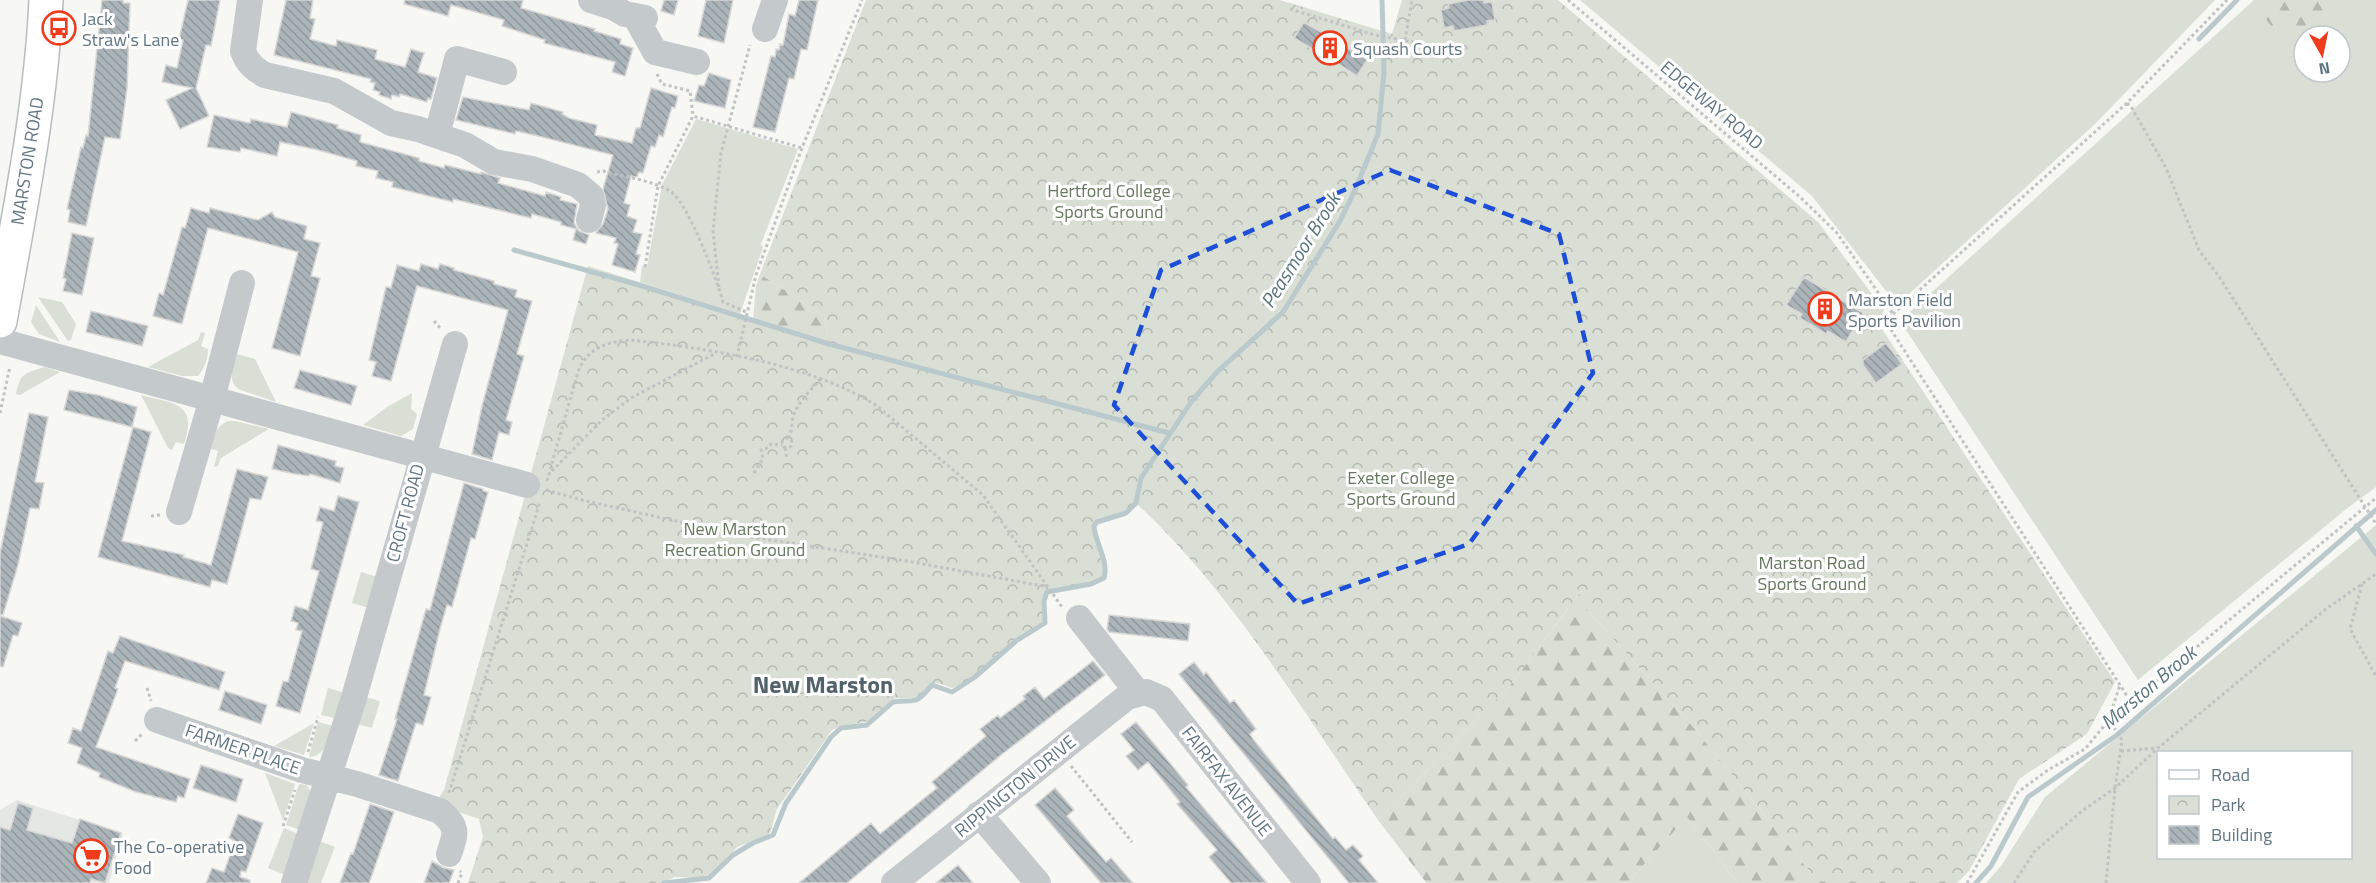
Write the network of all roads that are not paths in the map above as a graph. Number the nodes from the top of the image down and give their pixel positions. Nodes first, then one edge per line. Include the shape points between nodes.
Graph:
1 (46, 0) edge
2 (250, 0) edge
3 (591, 0) edge
4 (775, 0) edge
5 (631, 12) edge
6 (765, 29) road end
7 (697, 62) dead end
8 (504, 72) dead end
9 (437, 135) junction
10 (589, 220) dead end
11 (6, 254) edge
12 (242, 283) dead end
13 (5, 336) edge
14 (455, 344) dead end
15 (212, 399) junction
16 (422, 456) junction
17 (536, 487) road end
18 (179, 512) dead end
19 (1079, 618) dead end
20 (1138, 693) junction
21 (157, 720) dead end
22 (330, 777) junction
23 (979, 814) junction
24 (449, 855) dead end
25 (294, 883) edge
26 (894, 883) edge
27 (1038, 883) edge
28 (1308, 883) edge

1 - 11 main road, MARSTON ROAD via 34,122
2 - 9 street via 243,51 257,70 334,91 391,123
3 - 5 street
4 - 6 street
5 - 7 street via 655,52
8 - 9 street via 457,59
9 - 10 street via 494,162 532,169 578,185 591,196
11 - 13 main road, MARSTON ROAD
12 - 15 street
13 - 15 street, CROFT ROAD
14 - 16 street
15 - 16 street, CROFT ROAD
15 - 18 street
16 - 17 street
16 - 22 street, CROFT ROAD
19 - 20 street
20 - 23 street, RIPPINGTON DRIVE via 1127,697
20 - 28 street, FAIRFAX AVENUE via 1162,699
21 - 22 street, FARMER PLACE
22 - 24 street, FARMER PLACE via 440,811 455,828
22 - 25 street, CROFT ROAD
23 - 26 street, RIPPINGTON DRIVE
23 - 27 street

